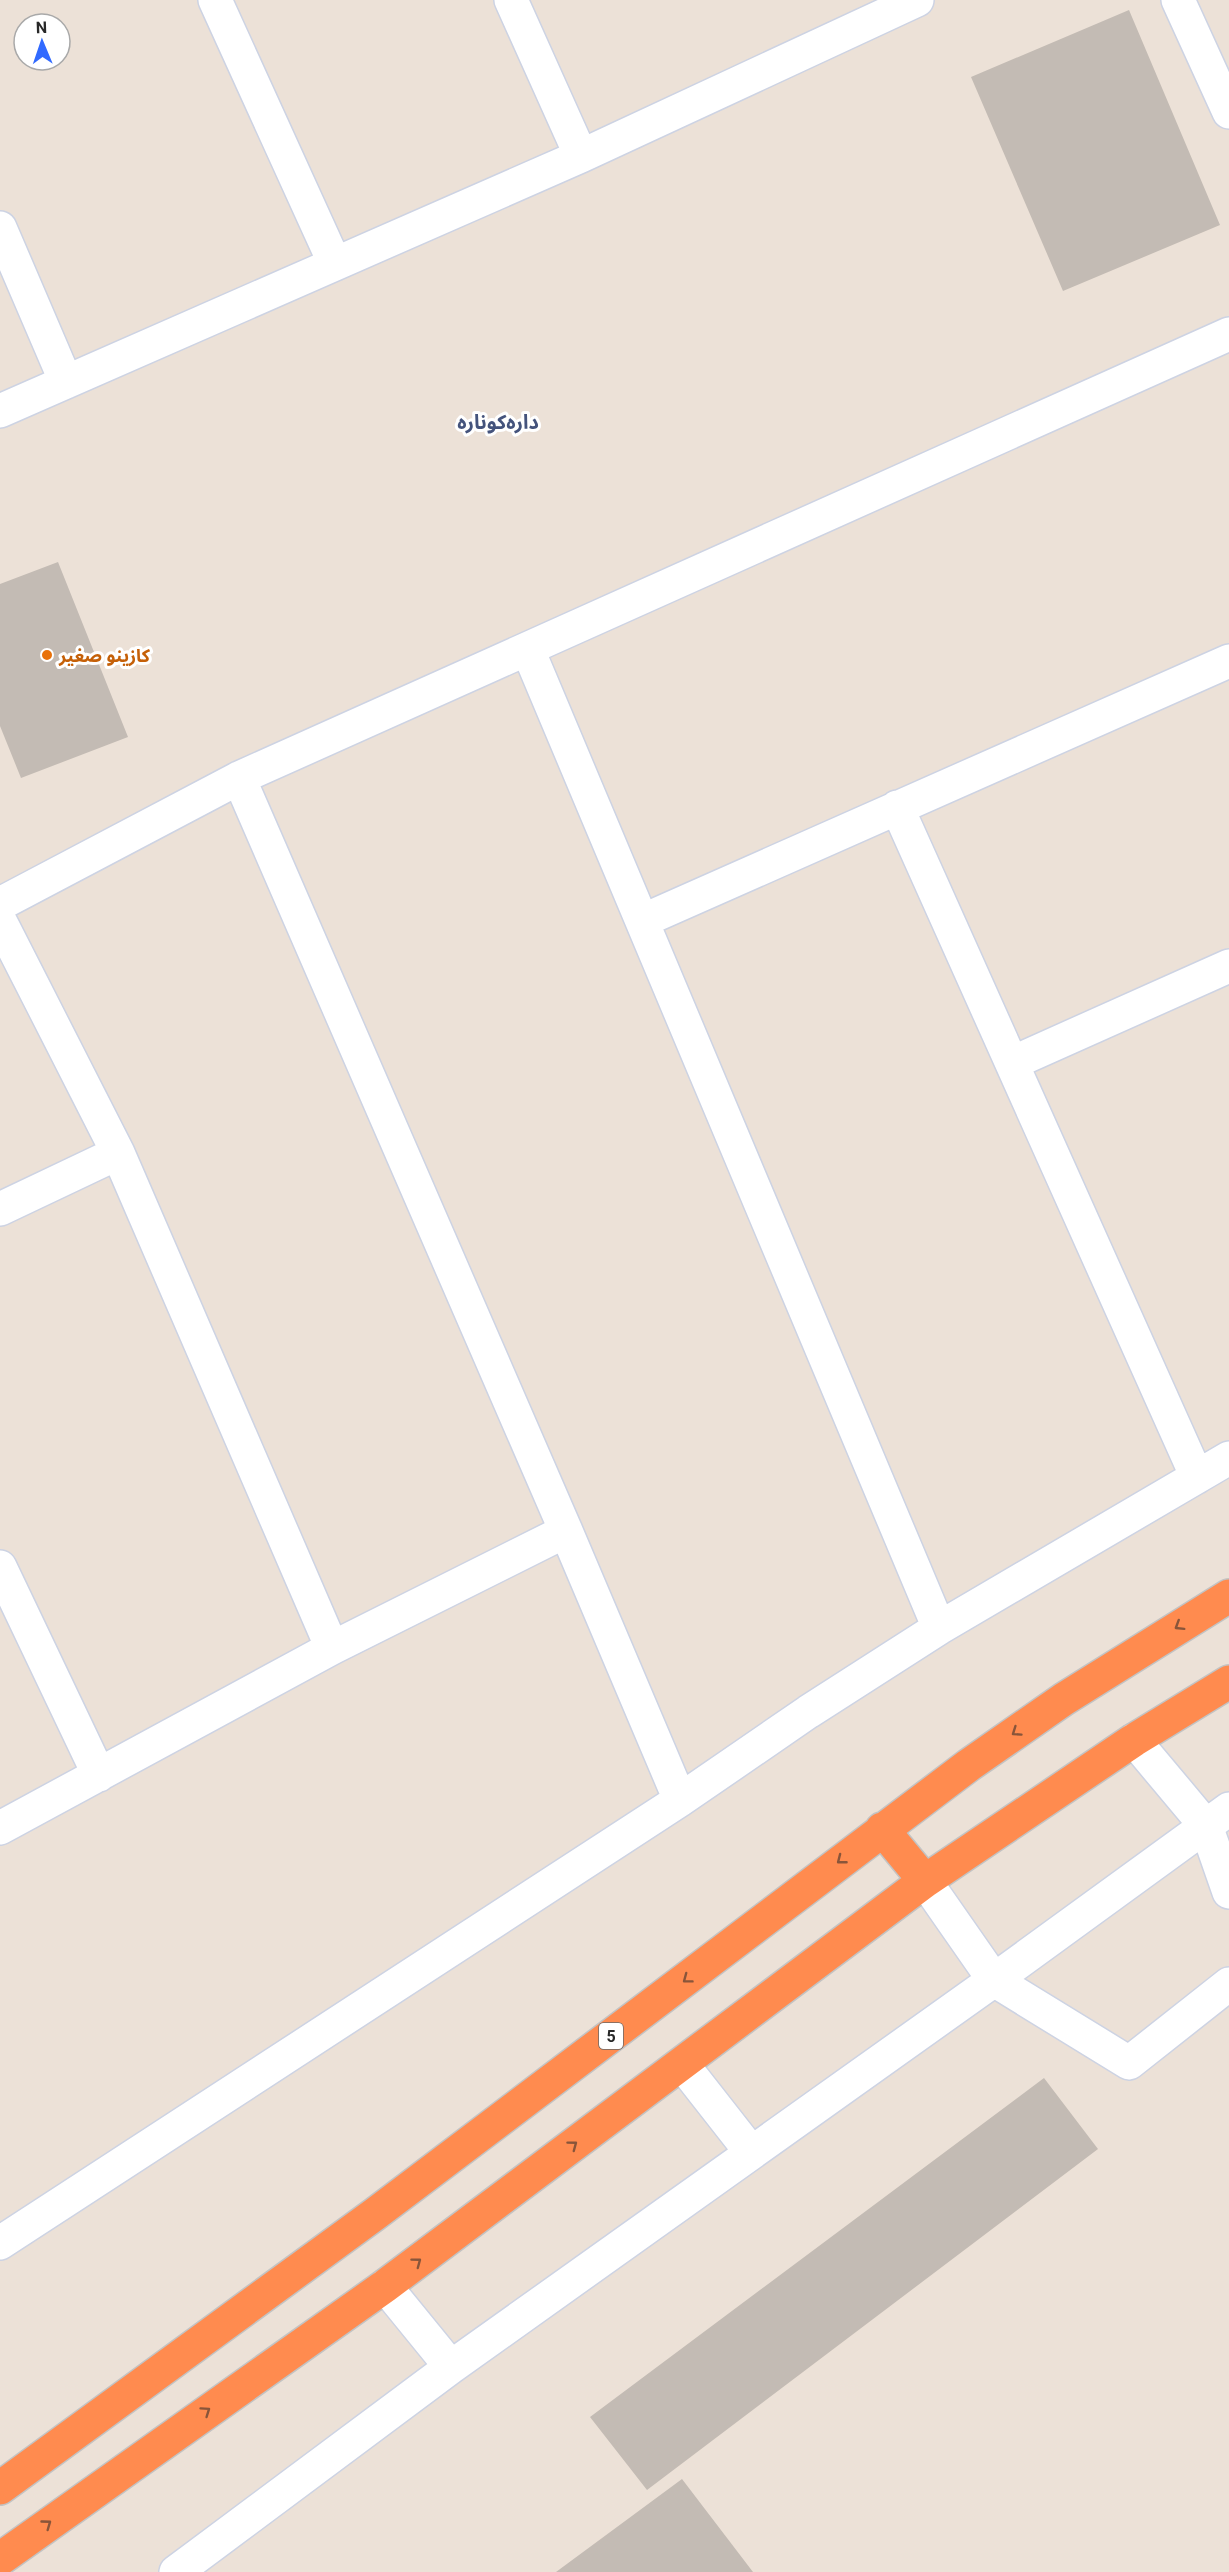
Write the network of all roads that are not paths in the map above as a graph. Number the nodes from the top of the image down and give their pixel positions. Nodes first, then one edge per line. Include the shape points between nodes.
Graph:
1 (214, 0) edge
2 (511, 0) edge
3 (917, 0) edge
4 (1178, 0) edge
5 (1229, 112) edge
6 (581, 156) junction
7 (0, 228) edge
8 (335, 264) junction
9 (1229, 334) edge
10 (66, 382) junction
11 (0, 411) edge
12 (528, 650) junction
13 (1229, 661) edge
14 (239, 778) junction
15 (897, 807) junction
16 (0, 904) edge
17 (0, 921) edge
18 (642, 921) junction
19 (1229, 966) edge
20 (1012, 1064) junction
21 (118, 1153) junction
22 (0, 1209) edge
23 (1229, 1458) edge
24 (1197, 1477) junction
25 (566, 1531) junction
26 (0, 1567) edge
27 (1229, 1596) edge
28 (939, 1628) junction
29 (332, 1648) junction
30 (1229, 1682) edge
31 (1134, 1740) junction
32 (99, 1775) junction
33 (680, 1800) junction
34 (1217, 1818) edge
35 (0, 1828) edge
36 (882, 1829) junction
37 (925, 1881) junction
38 (1229, 1892) edge
39 (994, 1980) junction
40 (1229, 1984) edge
41 (682, 2064) junction
42 (751, 2152) junction
43 (2, 2238) edge
44 (385, 2286) junction
45 (451, 2367) junction
46 (0, 2488) edge
47 (0, 2559) edge
48 (176, 2572) edge

1 - 8 street
2 - 6 street
3 - 6 street
4 - 5 street
6 - 8 street
7 - 10 street
8 - 10 street
9 - 12 street
10 - 11 street
12 - 14 street
12 - 18 street
13 - 15 street
14 - 16 street
14 - 25 street
15 - 18 street
15 - 20 street
17 - 21 street
18 - 28 street
19 - 20 street
20 - 24 street
21 - 22 street
21 - 29 street
23 - 24 street
24 - 28 street
25 - 29 street
25 - 33 street
26 - 32 street
27 -> 36 highway, 5 via 1064,1699
28 - 33 street
29 - 32 street
30 - 31 highway
31 - 34 street
31 - 37 highway
32 - 35 street
33 - 43 street
34 - 38 street
34 - 39 street
36 - 37 highway
36 -> 46 highway, 5 via 375,2214
37 - 39 street
37 - 41 highway
39 - 40 street via 1129,2063
39 - 42 street
41 - 42 street
44 -> 41 highway
42 - 45 street
44 - 45 street
47 -> 44 highway
45 - 48 street

